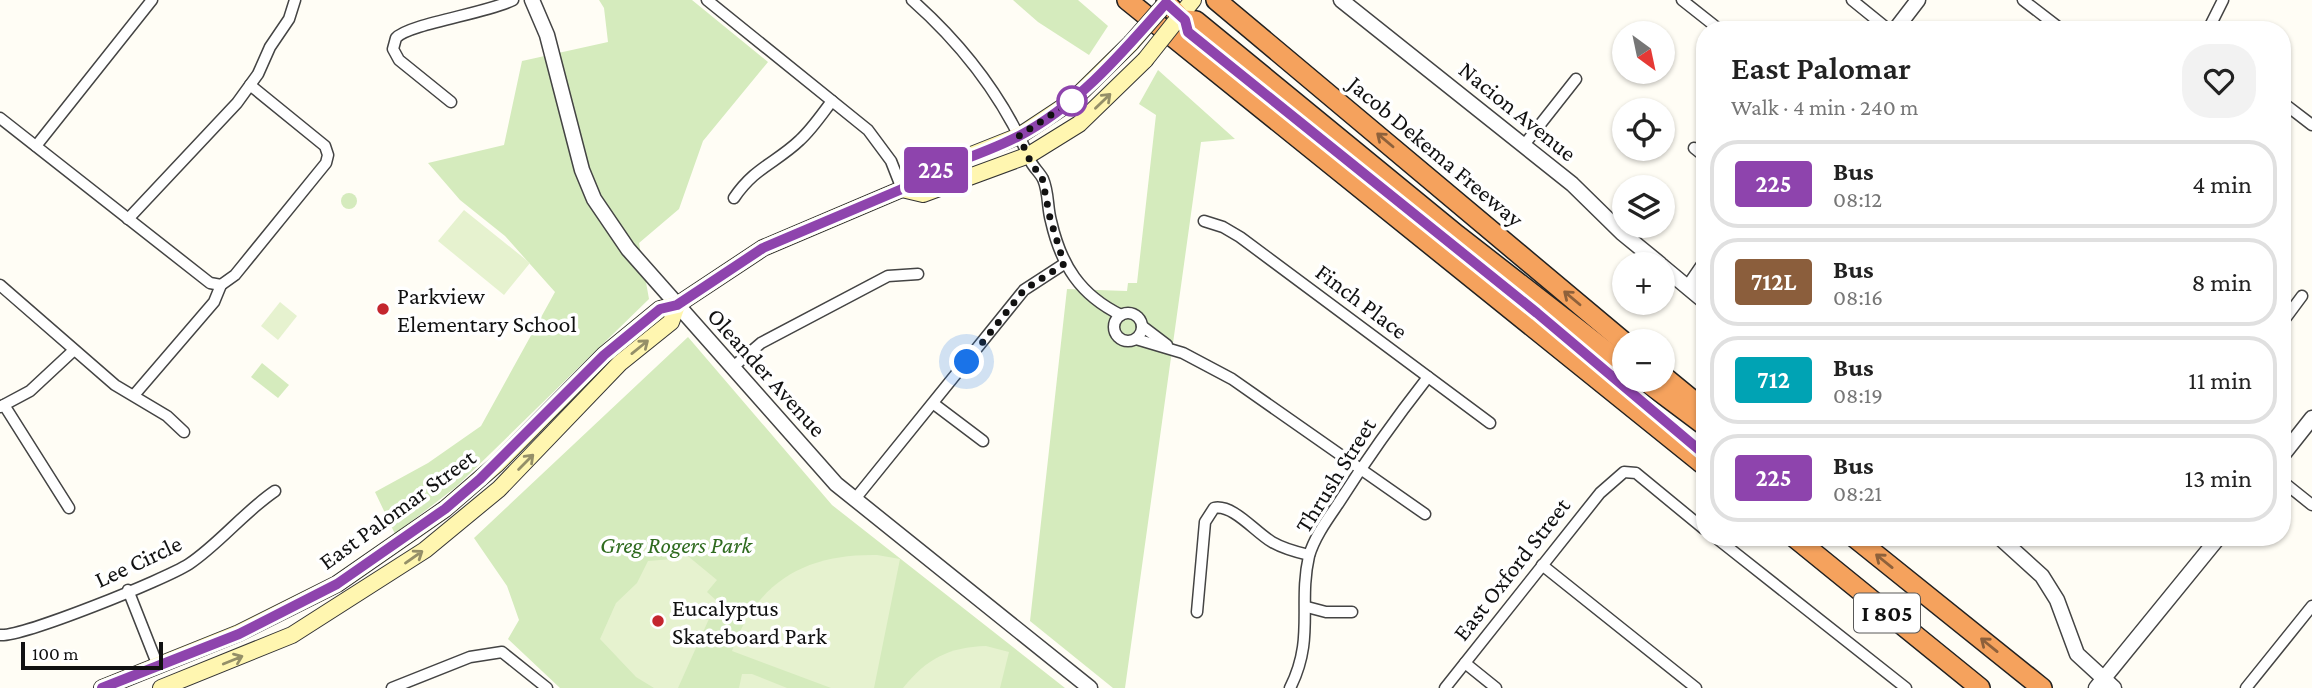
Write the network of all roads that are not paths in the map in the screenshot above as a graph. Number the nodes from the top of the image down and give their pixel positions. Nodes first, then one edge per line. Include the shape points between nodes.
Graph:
1 (152, 0) edge
2 (295, 0) edge
3 (513, 0) edge
4 (532, 0) edge
5 (707, 0) edge
6 (912, 0) edge
7 (1127, 0) edge
8 (1193, 0) edge
9 (1216, 0) edge
10 (1341, 0) edge
11 (1682, 0) edge
12 (1852, 0) edge
13 (1918, 0) edge
14 (2024, 0) edge
15 (2224, 0) edge
16 (1175, 10) edge
17 (1709, 21) edge
18 (1878, 21) edge
19 (1902, 21) edge
20 (2051, 21) edge
21 (2213, 21) edge
22 (1576, 79) dead end
23 (250, 85) junction
24 (832, 101) junction
25 (451, 102) dead end
26 (1289, 107) junction
27 (2291, 109) edge
28 (0, 118) edge
29 (2312, 125) edge
30 (1019, 136) junction
31 (1524, 145) junction
32 (36, 146) junction
33 (1029, 155) junction
34 (902, 189) junction
35 (734, 198) dead end
36 (128, 219) junction
37 (1203, 221) dead end
38 (1646, 252) edge
39 (1064, 264) junction
40 (918, 274) dead end
41 (1675, 276) edge
42 (1696, 277) edge
43 (0, 285) edge
44 (220, 285) junction
45 (1689, 287) junction
46 (1696, 294) edge
47 (2302, 296) dead end
48 (1099, 304) junction
49 (677, 305) junction
50 (2291, 311) edge
51 (1121, 315) junction
52 (1142, 326) junction
53 (1114, 328) junction
54 (1612, 332) edge
55 (1136, 339) junction
56 (1175, 350) junction
57 (74, 351) junction
58 (1612, 356) edge
59 (733, 367) junction
60 (1427, 377) junction
61 (1675, 386) edge
62 (1660, 392) edge
63 (135, 394) junction
64 (1696, 403) edge
65 (934, 404) junction
66 (2, 406) edge
67 (2312, 418) edge
68 (1696, 419) edge
69 (1490, 423) dead end
70 (184, 432) dead end
71 (983, 441) dead end
72 (2291, 445) edge
73 (1696, 447) edge
74 (1696, 459) edge
75 (1361, 468) junction
76 (2291, 488) edge
77 (275, 491) dead end
78 (855, 499) junction
79 (2312, 505) edge
80 (69, 508) dead end
81 (442, 511) junction
82 (1425, 514) dead end
83 (1696, 522) edge
84 (438, 540) junction
85 (1726, 546) edge
86 (1805, 546) edge
87 (1814, 546) edge
88 (1865, 546) edge
89 (2009, 546) edge
90 (2212, 546) edge
91 (1309, 555) junction
92 (1542, 565) junction
93 (128, 590) junction
94 (2312, 606) edge
95 (1307, 607) junction
96 (1197, 612) dead end
97 (1352, 612) dead end
98 (0, 635) edge
99 (206, 646) junction
100 (1465, 663) junction
101 (158, 666) junction
102 (2104, 685) edge
103 (167, 687) edge
104 (102, 688) edge
105 (136, 688) edge
106 (392, 688) edge
107 (547, 688) edge
108 (1090, 688) edge
109 (1290, 688) edge
110 (1445, 688) edge
111 (1496, 688) edge
112 (1696, 688) edge
113 (1906, 688) edge
114 (1981, 688) edge
115 (2042, 688) edge
116 (2246, 688) edge

1 - 32 street
2 - 23 street via 289,19
3 - 25 street via 496,9 410,29 396,38 393,49 399,60
4 - 49 street, Oleander Avenue via 547,34 582,170 594,199 614,231
5 - 24 street
6 - 30 street via 954,37
7 - 74 highway
8 - 16 main road, East Palomar Street
54 -> 9 highway, Jacob Dekema Freeway
10 - 31 street, Nacion Avenue
11 - 17 street
12 - 18 street
13 - 19 street
14 - 20 street
15 - 21 street
16 - 26 highway via 1188,32
16 - 30 main road, East Palomar Street, bridge via 1131,43 1072,101
33 -> 16 main road, East Palomar Street, bridge via 1079,124 1145,60
22 - 31 street
23 - 36 street
23 - 44 street via 325,146 328,155 235,275
24 - 34 street via 881,145
24 - 35 street via 802,138 768,161
26 - 58 highway
26 - 73 highway
27 - 29 street
28 - 32 street
30 - 33 street
30 - 34 main road, East Palomar Street via 916,177
31 - 38 street, Nacion Avenue
32 - 36 street
33 - 34 main road, East Palomar Street via 923,194
33 - 39 street via 1042,177
34 - 49 main road, East Palomar Street via 763,248
36 - 44 street via 210,283
37 - 60 street, Finch Place via 1247,242
39 - 48 street
39 - 65 street via 1024,290
40 - 59 street via 888,276 761,344
41 - 45 street, Nacion Avenue
42 - 45 street
43 - 57 street
44 - 63 street via 214,302
45 - 46 street, Nacion Avenue
47 - 50 street
48 - 51 street
48 - 53 street
49 - 59 street, Oleander Avenue
49 - 81 main road, East Palomar Street via 660,309 604,355 497,464
84 -> 49 main road, East Palomar Street via 499,489 620,363 671,322
51 - 52 street via 1133,314
51 - 53 street
52 - 55 street
52 - 56 street
53 - 55 street via 1121,340
55 - 56 street
56 - 75 street via 1232,379
57 - 63 street via 114,385
57 - 66 street via 30,391
59 - 78 street, Oleander Avenue via 836,484
60 - 69 street, Finch Place
60 - 75 street, Thrush Street
61 - 64 highway
62 - 68 highway
63 - 70 street
65 - 71 street
65 - 78 street
66 - 80 street
67 - 72 street
75 - 82 street
75 - 91 street, Thrush Street
76 - 79 street
77 - 93 street, Lee Circle via 189,564
78 - 108 street, Oleander Avenue
81 - 84 main road via 444,523
81 - 99 main road, East Palomar Street via 337,584
83 - 92 street, East Oxford Street via 1636,473 1624,472
103 -> 84 main road, East Palomar Street via 292,635
85 - 113 street
86 - 114 highway, I 805
87 - 114 highway
115 -> 88 highway, I 805
89 - 102 street via 2042,576 2057,600 2077,654
90 - 102 street
91 - 95 street, Thrush Street
91 - 96 street via 1269,541 1225,508 1214,508 1205,522
92 - 100 street, East Oxford Street
92 - 112 street
93 - 98 street, Lee Circle via 27,631
93 - 101 street
94 - 116 street
95 - 97 street
95 - 109 street, Thrush Street via 1300,666
99 - 101 main road, East Palomar Street
99 - 103 main road
100 - 110 street, East Oxford Street
100 - 111 street
101 - 104 main road, East Palomar Street
101 - 105 main road
106 - 107 street via 470,657 502,652

